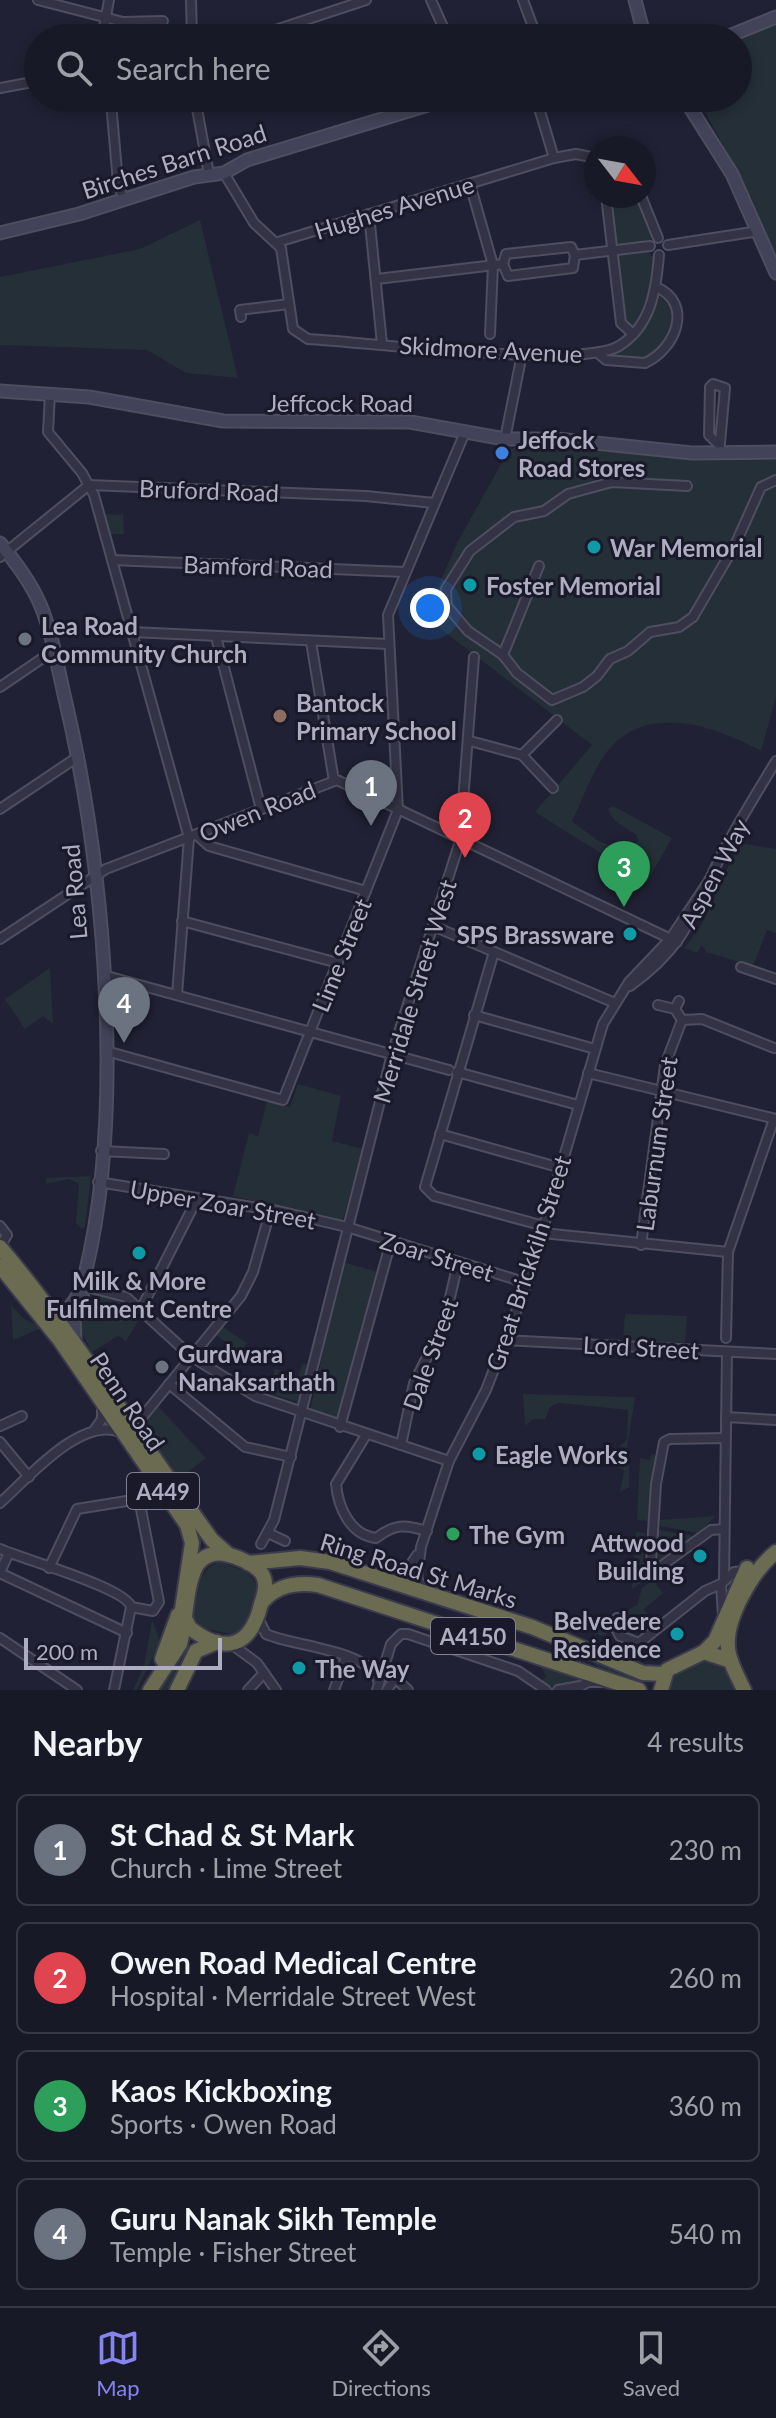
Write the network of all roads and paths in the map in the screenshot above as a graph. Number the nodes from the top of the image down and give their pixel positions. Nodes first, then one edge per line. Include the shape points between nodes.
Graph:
1 (38, 0) edge
2 (109, 0) edge
3 (191, 0) edge
4 (366, 0) edge
5 (431, 0) edge
6 (523, 0) edge
7 (635, 0) edge
8 (776, 17) edge
9 (106, 19) junction
10 (163, 21) dead end
11 (105, 24) edge
12 (192, 24) edge
13 (293, 24) edge
14 (442, 24) edge
15 (532, 24) edge
16 (641, 24) edge
17 (752, 27) edge
18 (24, 84) edge
19 (0, 88) edge
20 (112, 112) edge
21 (198, 112) edge
22 (405, 112) edge
23 (540, 112) edge
24 (693, 112) edge
25 (114, 132) junction
26 (104, 133) dead end
27 (584, 156) edge
28 (554, 158) junction
29 (224, 173) junction
30 (209, 174) junction
31 (470, 184) junction
32 (124, 200) junction
33 (607, 208) edge
34 (646, 208) edge
35 (369, 214) junction
36 (759, 231) junction
37 (0, 233) edge
38 (658, 238) junction
39 (278, 242) junction
40 (668, 245) junction
41 (650, 246) junction
42 (612, 251) junction
43 (575, 255) junction
44 (659, 255) junction
45 (503, 264) junction
46 (493, 265) junction
47 (776, 273) edge
48 (377, 279) junction
49 (656, 287) junction
50 (238, 299) dead end
51 (289, 304) junction
52 (633, 334) junction
53 (382, 344) junction
54 (489, 351) junction
55 (522, 354) junction
56 (599, 354) junction
57 (0, 391) edge
58 (50, 394) junction
59 (465, 432) junction
60 (505, 439) junction
61 (718, 448) junction
62 (776, 452) edge
63 (776, 480) edge
64 (89, 485) junction
65 (687, 486) dead end
66 (434, 503) junction
67 (2, 550) edge
68 (112, 560) junction
69 (539, 566) dead end
70 (404, 572) junction
71 (132, 632) junction
72 (216, 637) junction
73 (311, 642) junction
74 (388, 644) junction
75 (53, 651) junction
76 (503, 655) junction
77 (474, 657) dead end
78 (0, 687) edge
79 (557, 720) dead end
80 (470, 741) junction
81 (522, 755) junction
82 (79, 756) junction
83 (776, 761) edge
84 (334, 781) junction
85 (553, 788) dead end
86 (0, 809) edge
87 (261, 809) junction
88 (398, 810) junction
89 (193, 836) junction
90 (460, 841) junction
91 (95, 874) junction
92 (366, 891) junction
93 (182, 921) junction
94 (433, 926) junction
95 (0, 939) edge
96 (673, 941) junction
97 (494, 952) junction
98 (338, 963) junction
99 (741, 967) dead end
100 (103, 975) junction
101 (776, 979) edge
102 (177, 995) junction
103 (615, 1003) junction
104 (658, 1005) dead end
105 (474, 1015) junction
106 (682, 1020) junction
107 (310, 1032) junction
108 (774, 1048) edge
109 (595, 1049) junction
110 (106, 1051) junction
111 (392, 1054) junction
112 (453, 1071) junction
113 (588, 1073) junction
114 (660, 1092) junction
115 (578, 1105) junction
116 (775, 1119) edge
117 (440, 1134) junction
118 (101, 1151) junction
119 (164, 1154) dead end
120 (561, 1168) junction
121 (98, 1182) junction
122 (197, 1199) junction
123 (268, 1219) dead end
124 (0, 1226) edge
125 (347, 1227) junction
126 (544, 1229) junction
127 (391, 1241) junction
128 (641, 1245) junction
129 (0, 1247) edge
130 (728, 1252) junction
131 (89, 1254) junction
132 (458, 1263) junction
133 (0, 1266) edge
134 (0, 1280) edge
135 (527, 1283) junction
136 (17, 1287) junction
137 (87, 1287) junction
138 (41, 1296) junction
139 (77, 1302) junction
140 (140, 1311) junction
141 (41, 1316) junction
142 (60, 1320) junction
143 (726, 1338) dead end
144 (67, 1339) junction
145 (505, 1340) junction
146 (727, 1352) junction
147 (776, 1354) edge
148 (192, 1357) junction
149 (169, 1384) junction
150 (102, 1404) junction
151 (301, 1414) junction
152 (140, 1415) dead end
153 (22, 1416) dead end
154 (726, 1417) junction
155 (776, 1420) edge
156 (2, 1421) edge
157 (340, 1427) junction
158 (95, 1429) junction
159 (121, 1432) junction
160 (366, 1435) junction
161 (725, 1438) junction
162 (0, 1442) edge
163 (401, 1445) junction
164 (291, 1457) junction
165 (449, 1461) junction
166 (29, 1477) junction
167 (0, 1503) edge
168 (724, 1529) junction
169 (427, 1531) junction
170 (268, 1533) junction
171 (285, 1541) dead end
172 (261, 1544) dead end
173 (776, 1544) edge
174 (421, 1547) junction
175 (4, 1551) edge
176 (776, 1552) edge
177 (229, 1555) junction
178 (247, 1563) junction
179 (49, 1568) junction
180 (0, 1573) edge
181 (379, 1576) junction
182 (731, 1576) junction
183 (435, 1595) junction
184 (701, 1595) junction
185 (719, 1596) junction
186 (182, 1599) junction
187 (262, 1602) junction
188 (131, 1607) junction
189 (258, 1618) junction
190 (617, 1618) dead end
191 (185, 1619) junction
192 (722, 1625) junction
193 (127, 1633) junction
194 (0, 1638) edge
195 (224, 1643) junction
196 (704, 1652) junction
197 (346, 1657) junction
198 (731, 1661) junction
199 (668, 1670) junction
200 (264, 1673) junction
201 (157, 1674) junction
202 (613, 1682) junction
203 (742, 1685) edge
204 (381, 1688) edge
205 (578, 1688) edge
206 (77, 1690) edge
207 (114, 1690) edge
208 (150, 1690) edge
209 (177, 1690) edge
210 (248, 1690) edge
211 (276, 1690) edge
212 (334, 1690) edge
213 (408, 1690) edge
214 (546, 1690) edge
215 (558, 1690) edge
216 (639, 1690) edge
217 (661, 1690) edge
218 (756, 1690) edge

1 - 9 street
2 - 9 street
3 - 12 street
4 - 13 street
5 - 14 street
6 - 15 street
7 - 16 street
8 - 17 street
9 - 10 street
9 - 11 street
18 - 19 street
20 - 25 street
21 - 30 street
22 - 29 street, Birches Barn Road via 247,160
23 - 28 street
24 - 36 street via 732,174
25 - 26 street
25 - 32 street
27 - 28 street, Hughes Avenue
28 - 31 street, Hughes Avenue
29 - 30 street, Birches Barn Road
29 - 39 street via 254,223
30 - 32 street, Birches Barn Road
31 - 35 street, Hughes Avenue
31 - 46 street
32 - 37 street, Birches Barn Road
33 - 42 street
34 - 38 street
35 - 39 street, Hughes Avenue
35 - 48 street
36 - 40 street
36 - 47 street
38 - 40 street
38 - 41 street
39 - 51 street
40 - 44 street
41 - 42 street
41 - 44 street
42 - 43 street
42 - 52 street via 621,323
43 - 45 street via 571,247 558,247 506,254
43 - 45 street via 573,268 508,276
44 - 49 street
45 - 46 street
46 - 48 street
46 - 54 street
48 - 53 street
49 - 52 street via 648,314
49 - 56 street, Skidmore Avenue via 676,306 667,348 645,363 606,360
50 - 51 street via 241,314
51 - 53 street, Skidmore Avenue via 293,329 300,336
52 - 56 street, Skidmore Avenue
53 - 54 street, Skidmore Avenue
54 - 55 street, Skidmore Avenue
55 - 56 street, Skidmore Avenue
55 - 60 street
57 - 58 street, Jeffcock Road
58 - 59 street, Jeffcock Road via 223,421 410,422
58 - 64 street via 48,432
59 - 60 street, Jeffcock Road
59 - 66 street
60 - 61 street, Jeffcock Road
61 - 61 street via 725,388 713,384 709,435
61 - 62 street, Jeffcock Road
63 - 76 street via 761,487 706,600 679,627 650,632 610,659 583,687 552,700
64 - 66 street, Bruford Road
64 - 67 street
64 - 68 street
65 - 76 street via 612,482 568,494 544,511 514,517 470,551 446,589 447,606 468,631
66 - 70 street
67 - 75 street, Lea Road via 40,604
68 - 70 street, Bamford Road
68 - 71 street
69 - 76 street
70 - 74 street via 388,611
71 - 72 street
71 - 89 street
72 - 73 street
72 - 87 street
73 - 74 street
73 - 84 street
74 - 88 street
75 - 78 street
75 - 82 street, Lea Road
77 - 80 street, Merridale Street West
79 - 81 street
80 - 81 street
80 - 90 street, Merridale Street West
81 - 85 street
82 - 86 street
82 - 91 street, Lea Road
83 - 96 street, Aspen Way
84 - 87 street, Owen Road
84 - 88 street, Owen Road
87 - 89 street, Owen Road
88 - 90 street, Owen Road
88 - 92 street, Lime Street
89 - 91 street, Owen Road
89 - 92 street via 209,846
89 - 93 street
90 - 94 street, Merridale Street West
90 - 96 street, Owen Road
91 - 95 street, Owen Road
91 - 100 street, Lea Road
92 - 98 street, Lime Street
93 - 98 street
93 - 102 street
94 - 97 street
94 - 111 street, Merridale Street West
96 - 103 street, Great Brickkiln Street
97 - 103 street
97 - 105 street
98 - 107 street, Lime Street
99 - 101 street via 764,969
100 - 102 street
100 - 110 street, Lea Road
102 - 107 street
103 - 109 street, Great Brickkiln Street
104 - 106 street via 677,1005
105 - 109 street
105 - 112 street
106 - 108 street via 702,1019
106 - 114 street, Laburnum Street via 669,1047
107 - 110 street, Lime Street via 283,1100
107 - 111 street
109 - 113 street, Great Brickkiln Street
110 - 118 street, Lea Road
111 - 112 street
111 - 125 street, Merridale Street West
112 - 115 street
112 - 117 street
113 - 114 street
113 - 115 street, Great Brickkiln Street
114 - 116 street
114 - 128 street, Laburnum Street
115 - 120 street, Great Brickkiln Street
116 - 130 street
117 - 120 street
117 - 126 street via 425,1187 434,1196
118 - 119 street
118 - 121 street, Lea Road
120 - 126 street, Great Brickkiln Street
121 - 122 street, Upper Zoar Street
121 - 131 street, Lea Road
122 - 125 street, Upper Zoar Street
122 - 140 street
123 - 148 street via 241,1296
124 - 129 street via 7,1235
125 - 127 street, Zoar Street
125 - 151 street, Merridale Street West
126 - 128 street
126 - 135 street, Great Brickkiln Street
127 - 132 street, Zoar Street
127 - 157 street
128 - 130 street
129 - 138 highway, Penn Road / A449
130 - 143 street
131 - 137 street, Lea Road
131 - 139 street, Lea Road
132 - 135 street, Zoar Street
132 - 163 street, Dale Street via 444,1323 414,1383
133 - 136 highway, Penn Road / A449
134 - 136 street
135 - 145 street, Great Brickkiln Street
136 - 141 highway, Penn Road / A449
137 - 139 street, Lea Road
137 - 140 street via 121,1294
138 - 139 street
138 - 142 highway, Penn Road / A449
139 - 142 street, Lea Road
139 - 144 street, Lea Road
140 - 148 street
141 - 142 street
141 - 144 highway, Penn Road / A449
142 - 144 highway, Penn Road / A449
144 - 150 highway, Penn Road / A449
144 - 177 highway, Penn Road / A449 via 196,1518
145 - 146 street, Lord Street
145 - 165 street, Great Brickkiln Street
146 - 147 street, Lord Street
146 - 154 street
148 - 149 street
148 - 151 street via 239,1388
149 - 152 street
149 - 164 street via 245,1447
150 - 158 street via 102,1419
150 - 159 highway, Penn Road / A449
151 - 157 street
151 - 164 street, Merridale Street West
153 - 156 street
154 - 155 street
154 - 161 street
157 - 160 street
158 - 159 street
158 - 166 street
159 - 186 highway, Penn Road / A449 via 191,1534
160 - 163 street
160 - 169 street via 336,1484 352,1526 376,1538 402,1524
161 - 168 street
161 - 168 street via 664,1442 651,1562 660,1567 711,1530
162 - 166 street
163 - 165 street
164 - 170 street, Merridale Street West
165 - 169 street, Great Brickkiln Street
166 - 167 street
168 - 182 street via 723,1561
169 - 174 street, Great Brickkiln Street
170 - 171 street
170 - 172 street, Merridale Street West
173 - 182 highway
174 - 181 street via 405,1573
174 - 183 street, Great Brickkiln Street via 417,1579
175 - 179 street
175 - 180 street
176 - 198 highway via 742,1596 728,1638
177 - 178 highway, A4150
177 - 191 highway via 211,1555 197,1566
178 - 181 highway, Ring Road St Marks / A4150 via 313,1559
178 - 187 highway via 264,1578
179 - 188 street via 127,1599
179 - 188 street via 77,1509 136,1498 143,1505 159,1602 153,1611
180 - 193 street
181 - 183 highway, Ring Road St Marks / A4150
182 - 184 street
182 - 185 street
182 - 192 highway
183 - 199 highway, Ring Road St Marks / A4150 via 590,1648 643,1673
184 - 185 street
184 - 190 street via 639,1643 620,1636
185 - 192 street
186 - 191 highway, Penn Road / A449
186 - 201 highway
187 - 189 highway
187 - 202 highway, Ring Road St Marks / A4150 via 293,1584 318,1585
188 - 193 street
189 - 195 highway via 246,1638
189 - 197 street via 272,1637
191 - 195 highway via 194,1631
191 - 201 highway via 180,1644
192 - 196 highway
193 - 207 street
194 - 206 street
195 - 200 street via 249,1655
195 - 209 highway via 196,1651
196 - 198 highway
196 - 199 highway
197 - 204 street via 373,1670
197 - 212 street
198 - 203 highway
199 - 217 highway
200 - 210 street
200 - 211 street
201 - 208 highway
202 - 205 street via 595,1681
202 - 216 highway, Ring Road St Marks / A4150
203 - 218 highway
204 - 213 street via 395,1678
204 - 214 street via 391,1644 408,1634 518,1671
205 - 215 street

